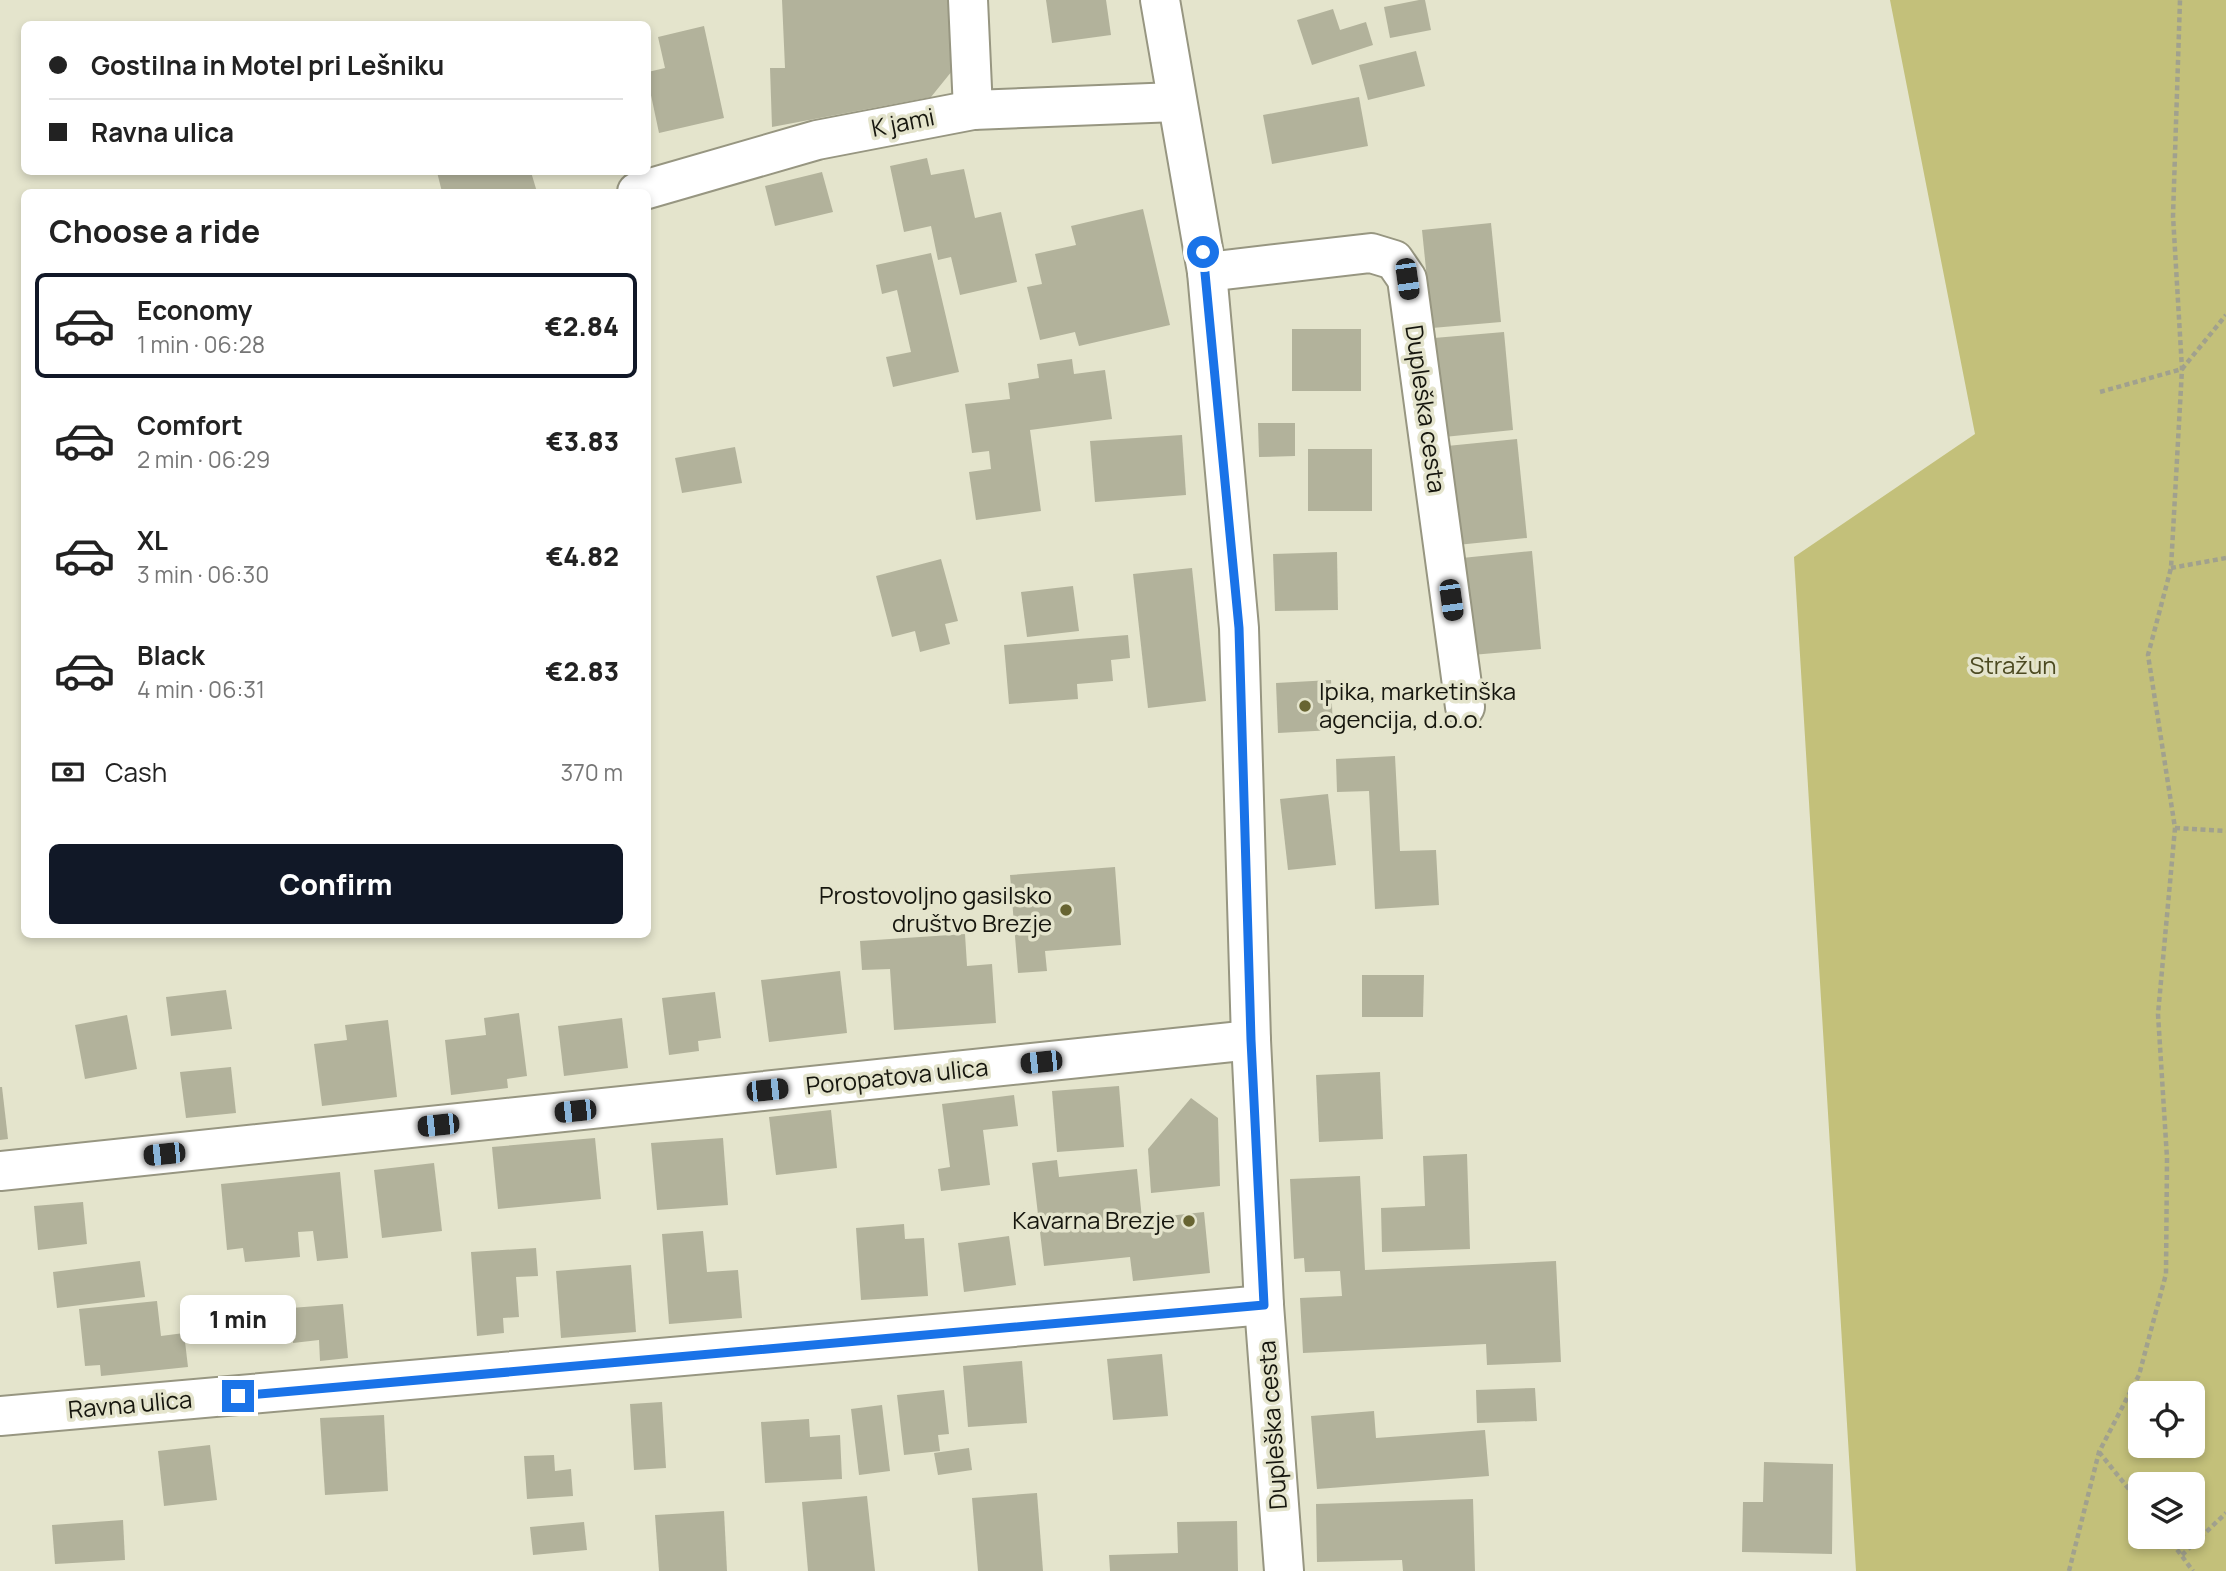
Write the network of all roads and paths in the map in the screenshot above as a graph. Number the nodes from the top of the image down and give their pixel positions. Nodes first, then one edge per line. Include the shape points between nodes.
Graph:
1 (968, 0) edge
2 (1160, 0) edge
3 (2180, 0) edge
4 (1176, 103) junction
5 (973, 110) junction
6 (647, 189) edge
7 (1207, 272) junction
8 (2226, 314) edge
9 (2182, 369) junction
10 (2100, 392) dead end
11 (2226, 558) edge
12 (2171, 568) junction
13 (1465, 707) dead end
14 (2175, 828) junction
15 (2226, 831) edge
16 (1251, 1040) junction
17 (0, 1171) edge
18 (1264, 1305) junction
19 (0, 1416) edge
20 (2099, 1452) junction
21 (2128, 1488) edge
22 (2226, 1513) edge
23 (2177, 1549) edge
24 (2182, 1555) junction
25 (1284, 1571) edge
26 (2069, 1571) edge
27 (2193, 1571) edge

1 - 5 street
2 - 4 street, Dupleška cesta
3 - 9 path via 2173,216
4 - 5 street, K jami
4 - 7 street, Dupleška cesta
5 - 6 street, K jami via 817,140
7 - 13 street, Dupleška cesta via 1371,253 1394,260 1407,279
7 - 16 street, Dupleška cesta via 1239,628
8 - 9 path
9 - 10 path
9 - 12 path
11 - 12 path
12 - 14 path via 2148,655
14 - 15 path
14 - 20 path via 2158,1014 2167,1158 2166,1274 2139,1375
16 - 17 street, Poropatova ulica
16 - 18 street, Dupleška cesta
18 - 19 street, Ravna ulica
18 - 25 street, Dupleška cesta
20 - 21 path
20 - 26 path
22 - 24 path
23 - 24 path
24 - 27 path

